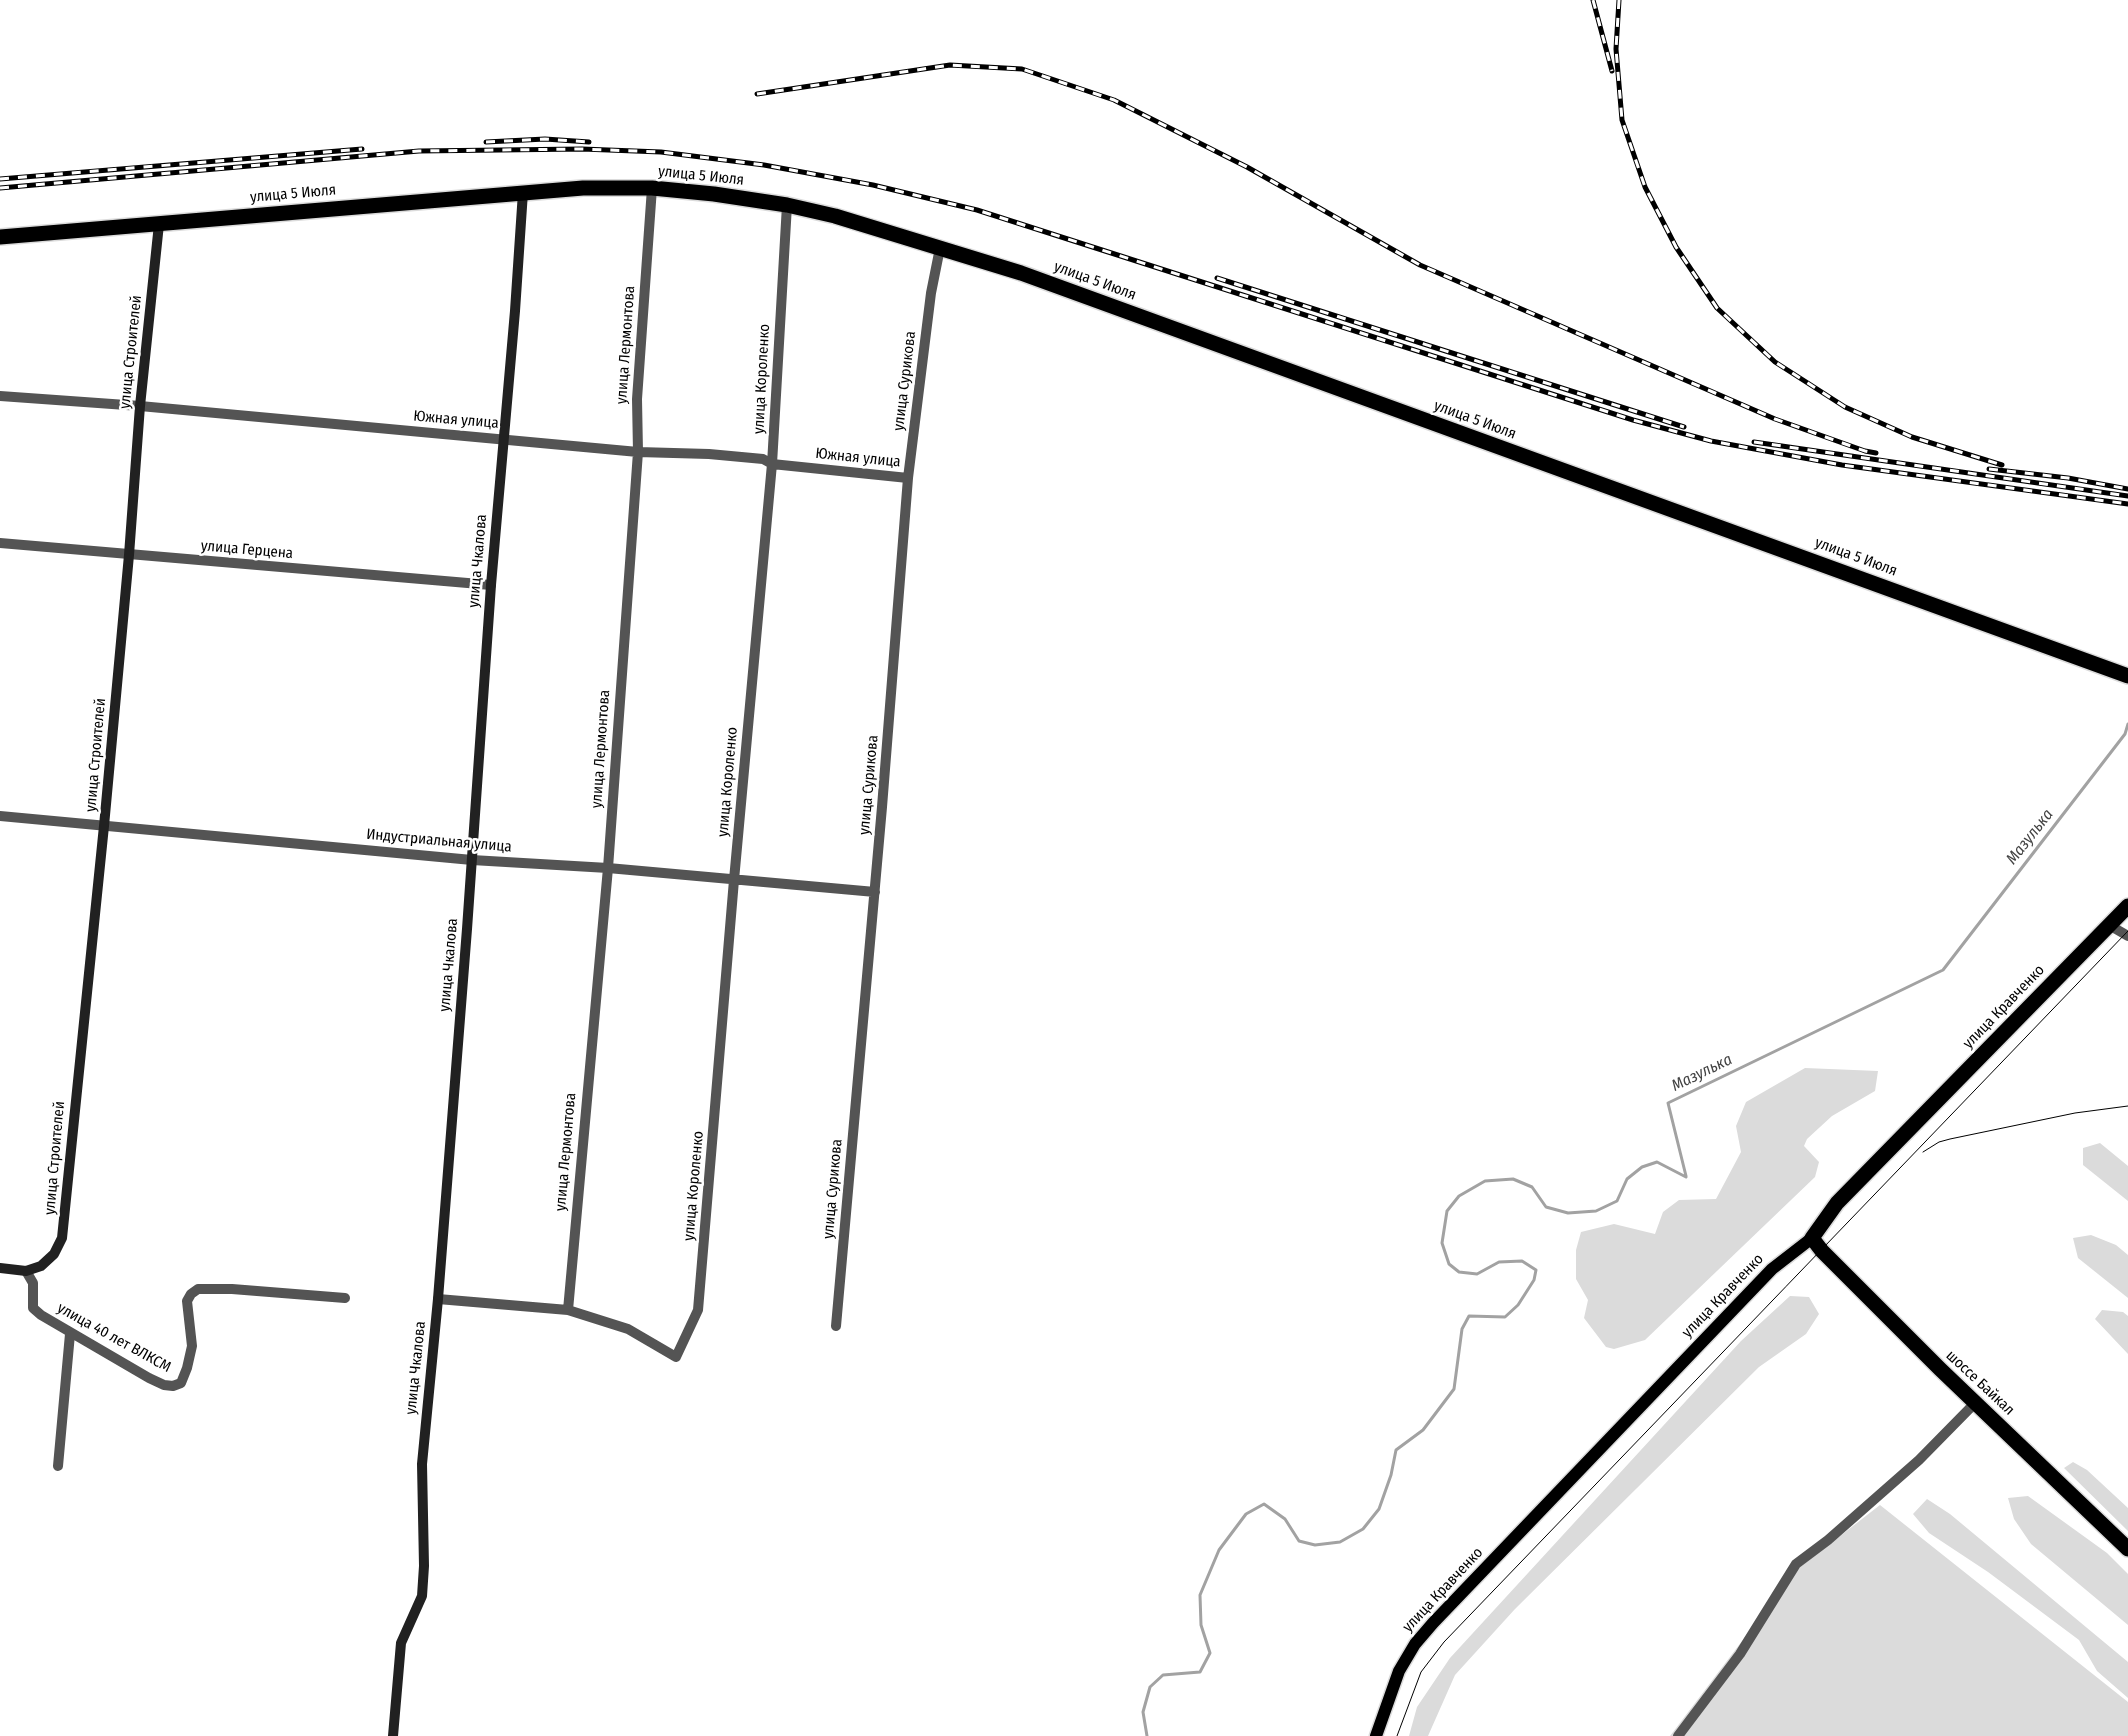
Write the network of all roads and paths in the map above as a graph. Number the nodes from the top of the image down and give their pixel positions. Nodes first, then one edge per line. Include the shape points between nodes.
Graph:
1 (652, 188) junction
2 (524, 192) junction
3 (787, 205) junction
4 (159, 224) junction
5 (0, 237) edge
6 (940, 248) junction
7 (0, 396) edge
8 (140, 406) junction
9 (504, 440) junction
10 (638, 452) junction
11 (772, 464) junction
12 (908, 478) junction
13 (0, 543) edge
14 (129, 555) junction
15 (491, 585) junction
16 (2128, 676) edge
17 (0, 816) edge
18 (104, 826) junction
19 (472, 860) junction
20 (608, 868) junction
21 (734, 880) junction
22 (875, 892) junction
23 (2128, 906) edge
24 (2109, 925) junction
25 (2128, 936) edge
26 (1812, 1238) junction
27 (0, 1268) edge
28 (26, 1271) junction
29 (345, 1298) dead end
30 (438, 1299) junction
31 (568, 1310) junction
32 (836, 1326) dead end
33 (70, 1334) junction
34 (1976, 1402) junction
35 (58, 1466) dead end
36 (2128, 1549) edge
37 (393, 1736) edge
38 (1376, 1736) edge
39 (1678, 1736) edge

1 - 2 highway, улица 5 Июля
1 - 3 highway, улица 5 Июля
1 - 10 street, улица Лермонтова via 637,399
2 - 4 highway, улица 5 Июля
2 - 9 street, улица Чкалова
3 - 6 highway, улица 5 Июля
3 - 11 street, улица Короленко
4 - 5 highway, улица 5 Июля
4 - 8 street, улица Строителей
6 - 12 street, улица Сурикова via 931,293
6 - 16 highway, улица 5 Июля via 1022,273
7 - 8 street, Южная улица
8 - 9 street, Южная улица
8 - 14 street, улица Строителей
9 - 10 street, Южная улица
9 - 15 street, улица Чкалова
10 - 11 street, Южная улица via 754,458
10 - 20 street, улица Лермонтова
11 - 12 street, Южная улица
11 - 21 street, улица Короленко
12 - 22 street, улица Сурикова
13 - 14 street, улица Герцена
14 - 15 street, улица Герцена
14 - 18 street, улица Строителей
15 - 19 street, улица Чкалова
17 - 18 street, Индустриальная улица
18 - 19 street, Индустриальная улица
18 - 28 street, улица Строителей via 62,1238 54,1254 41,1266
19 - 20 street, Индустриальная улица
19 - 30 street, улица Чкалова
20 - 21 street, Индустриальная улица
20 - 31 street, улица Лермонтова
21 - 22 street, Индустриальная улица
21 - 31 street, улица Короленко via 698,1310 676,1357 628,1330
22 - 32 street, улица Сурикова
23 - 24 highway, улица Кравченко
24 - 25 street
24 - 26 highway, улица Кравченко via 1837,1203
26 - 34 highway, шоссе Байкал via 1843,1273
26 - 38 main road, улица Кравченко via 1772,1269 1433,1623 1415,1644 1399,1671
27 - 28 street
28 - 33 street, улица 40 лет ВЛКСМ via 33,1284 33,1308
29 - 33 street, улица 40 лет ВЛКСМ via 198,1288 188,1301 192,1346 187,1368 181,1383 173,1386 149,1378
30 - 31 street
30 - 37 street, улица Чкалова via 422,1464 422,1596 402,1643
33 - 35 street
34 - 36 highway, шоссе Байкал
34 - 39 street via 1919,1460 1796,1564 1740,1654

